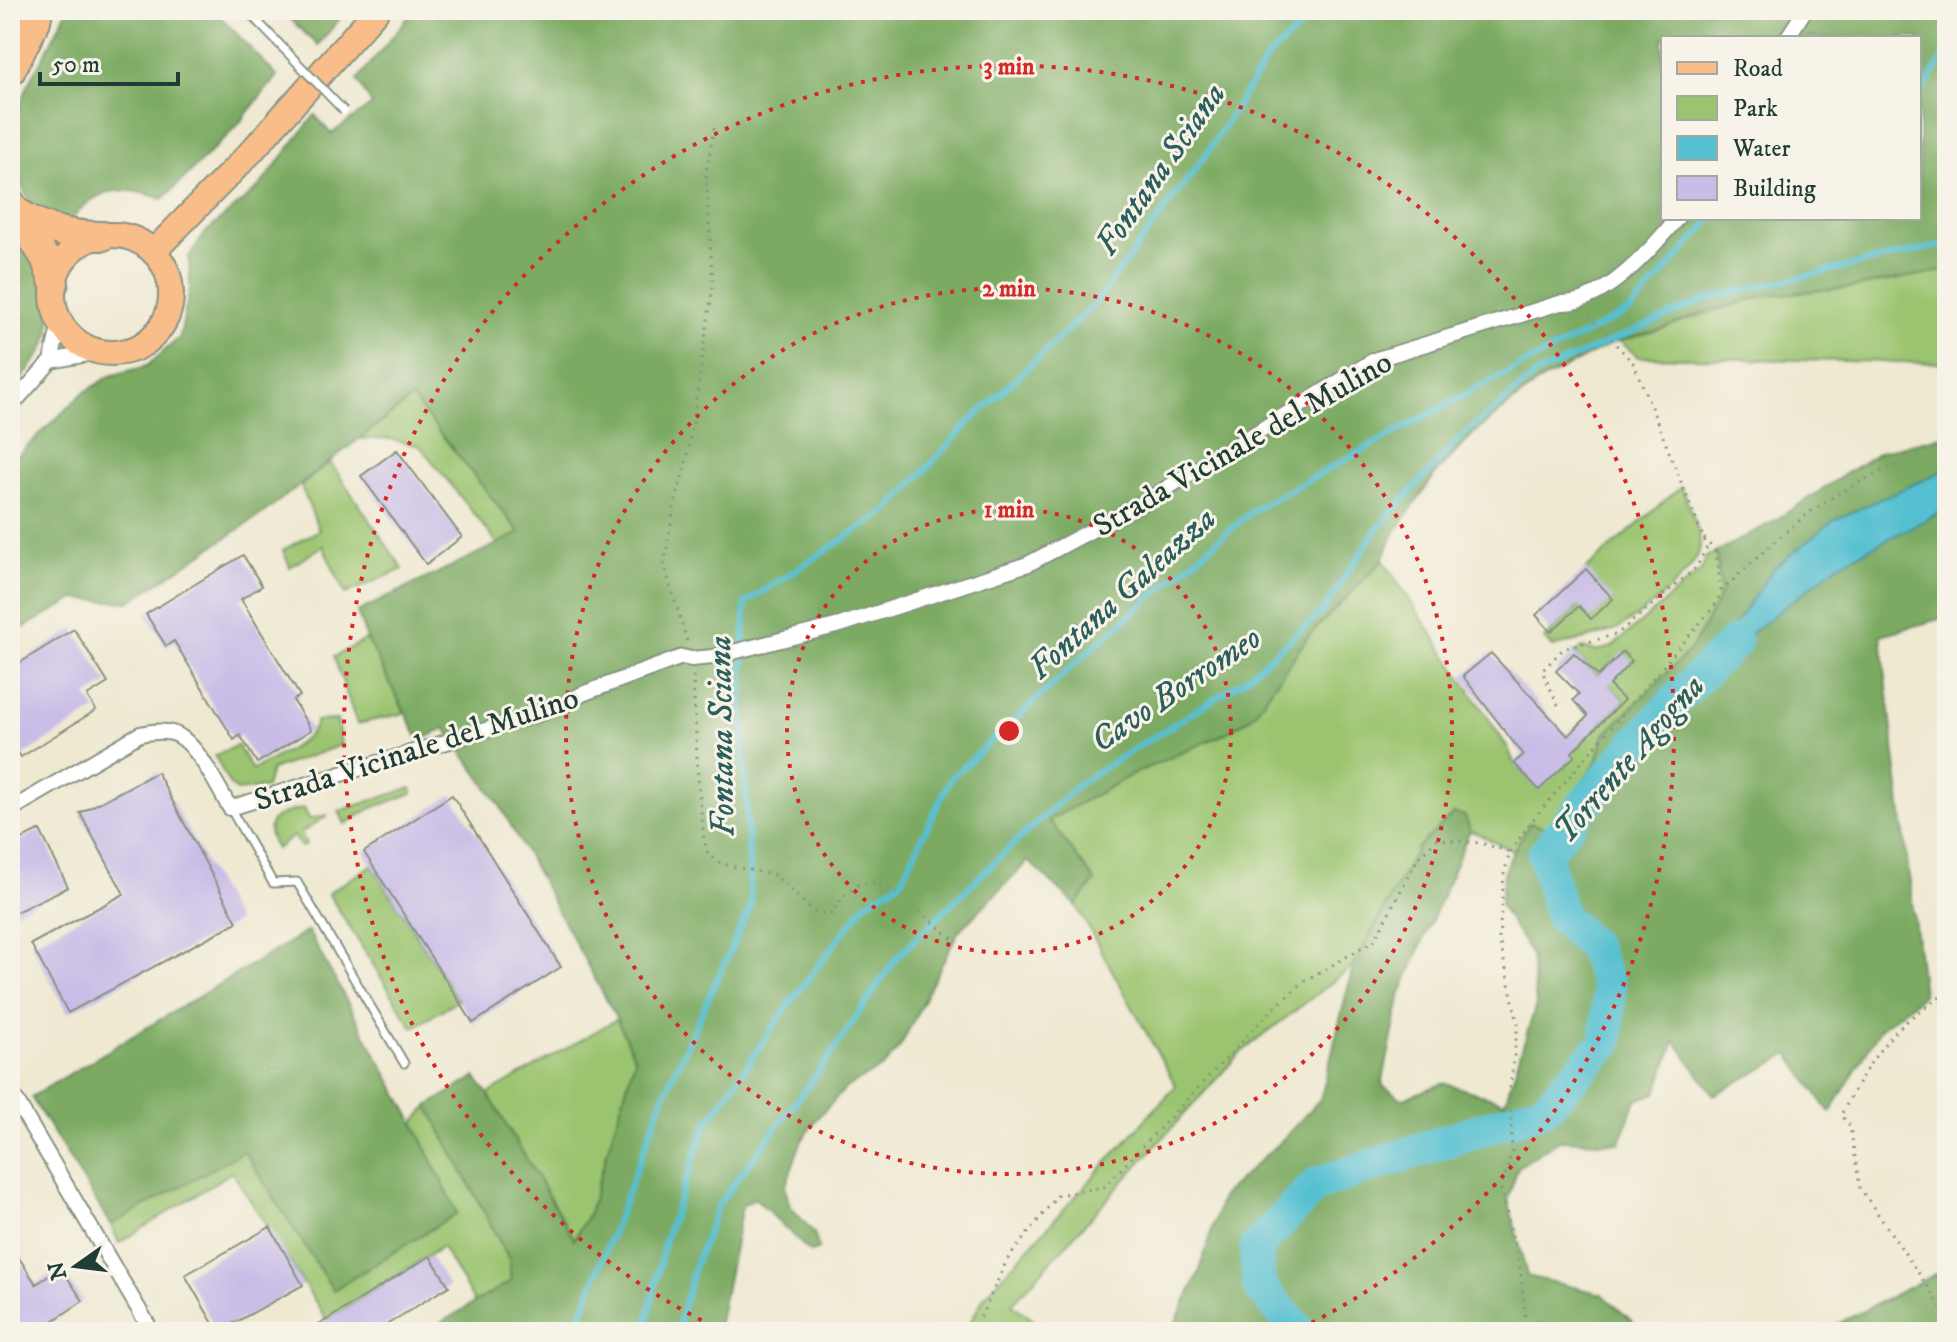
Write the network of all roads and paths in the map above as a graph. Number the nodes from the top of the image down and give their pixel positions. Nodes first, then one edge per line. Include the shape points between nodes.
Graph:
1 (246, 10) edge
2 (377, 10) edge
3 (1805, 10) edge
4 (40, 14) edge
5 (1788, 36) edge
6 (10, 72) edge
7 (344, 111) dead end
8 (715, 123) dead end
9 (15, 208) edge
10 (1675, 220) edge
11 (103, 236) junction
12 (153, 252) junction
13 (54, 283) junction
14 (1594, 319) dead end
15 (60, 323) junction
16 (98, 352) junction
17 (51, 361) junction
18 (10, 407) edge
19 (1947, 445) edge
20 (1702, 536) junction
21 (1721, 591) junction
22 (691, 659) junction
23 (1558, 705) dead end
24 (230, 808) junction
25 (10, 810) edge
26 (1510, 852) junction
27 (954, 940) dead end
28 (1947, 993) edge
29 (404, 1063) dead end
30 (10, 1090) edge
31 (1947, 1320) edge
32 (152, 1332) edge
33 (974, 1332) edge
34 (1527, 1332) edge

1 - 7 lane, bridge
2 - 12 main road
3 - 5 street
4 - 6 highway
8 - 22 path via 706,173 713,286 688,454 664,565
9 - 11 highway via 41,227 74,236
9 - 13 highway
10 - 22 street, Strada Vicinale del Mulino via 1648,255 1576,303 1560,303 1374,360 1141,504 1028,564 840,625
11 - 12 main road via 138,241
11 - 13 main road via 71,252
12 - 16 main road via 170,285 164,323 136,348
13 - 15 main road
14 - 20 path via 1634,364
15 - 16 main road via 76,341
15 - 17 street
16 - 17 street
17 - 18 street
19 - 21 path via 1872,477 1806,516
20 - 21 path via 1716,552
20 - 23 path via 1707,547 1696,568 1617,634 1563,649 1542,671
21 - 26 path via 1717,603
22 - 24 street, Strada Vicinale del Mulino via 653,667 561,707
22 - 27 path via 708,854 717,862 775,875 814,912 831,914 858,885 874,883 901,895
24 - 25 street, Strada Vicinale del Mulino via 190,744 175,733 157,731 140,734
24 - 29 lane via 273,883 297,882
26 - 33 path via 1437,839 1419,856 1374,941 1304,981 1104,1187 1058,1195 1041,1213 1007,1260
26 - 34 path via 1499,938 1518,1024 1510,1089 1512,1151 1501,1189 1520,1268
28 - 31 path via 1898,1026 1866,1067 1841,1115 1850,1126 1860,1188
30 - 32 street

